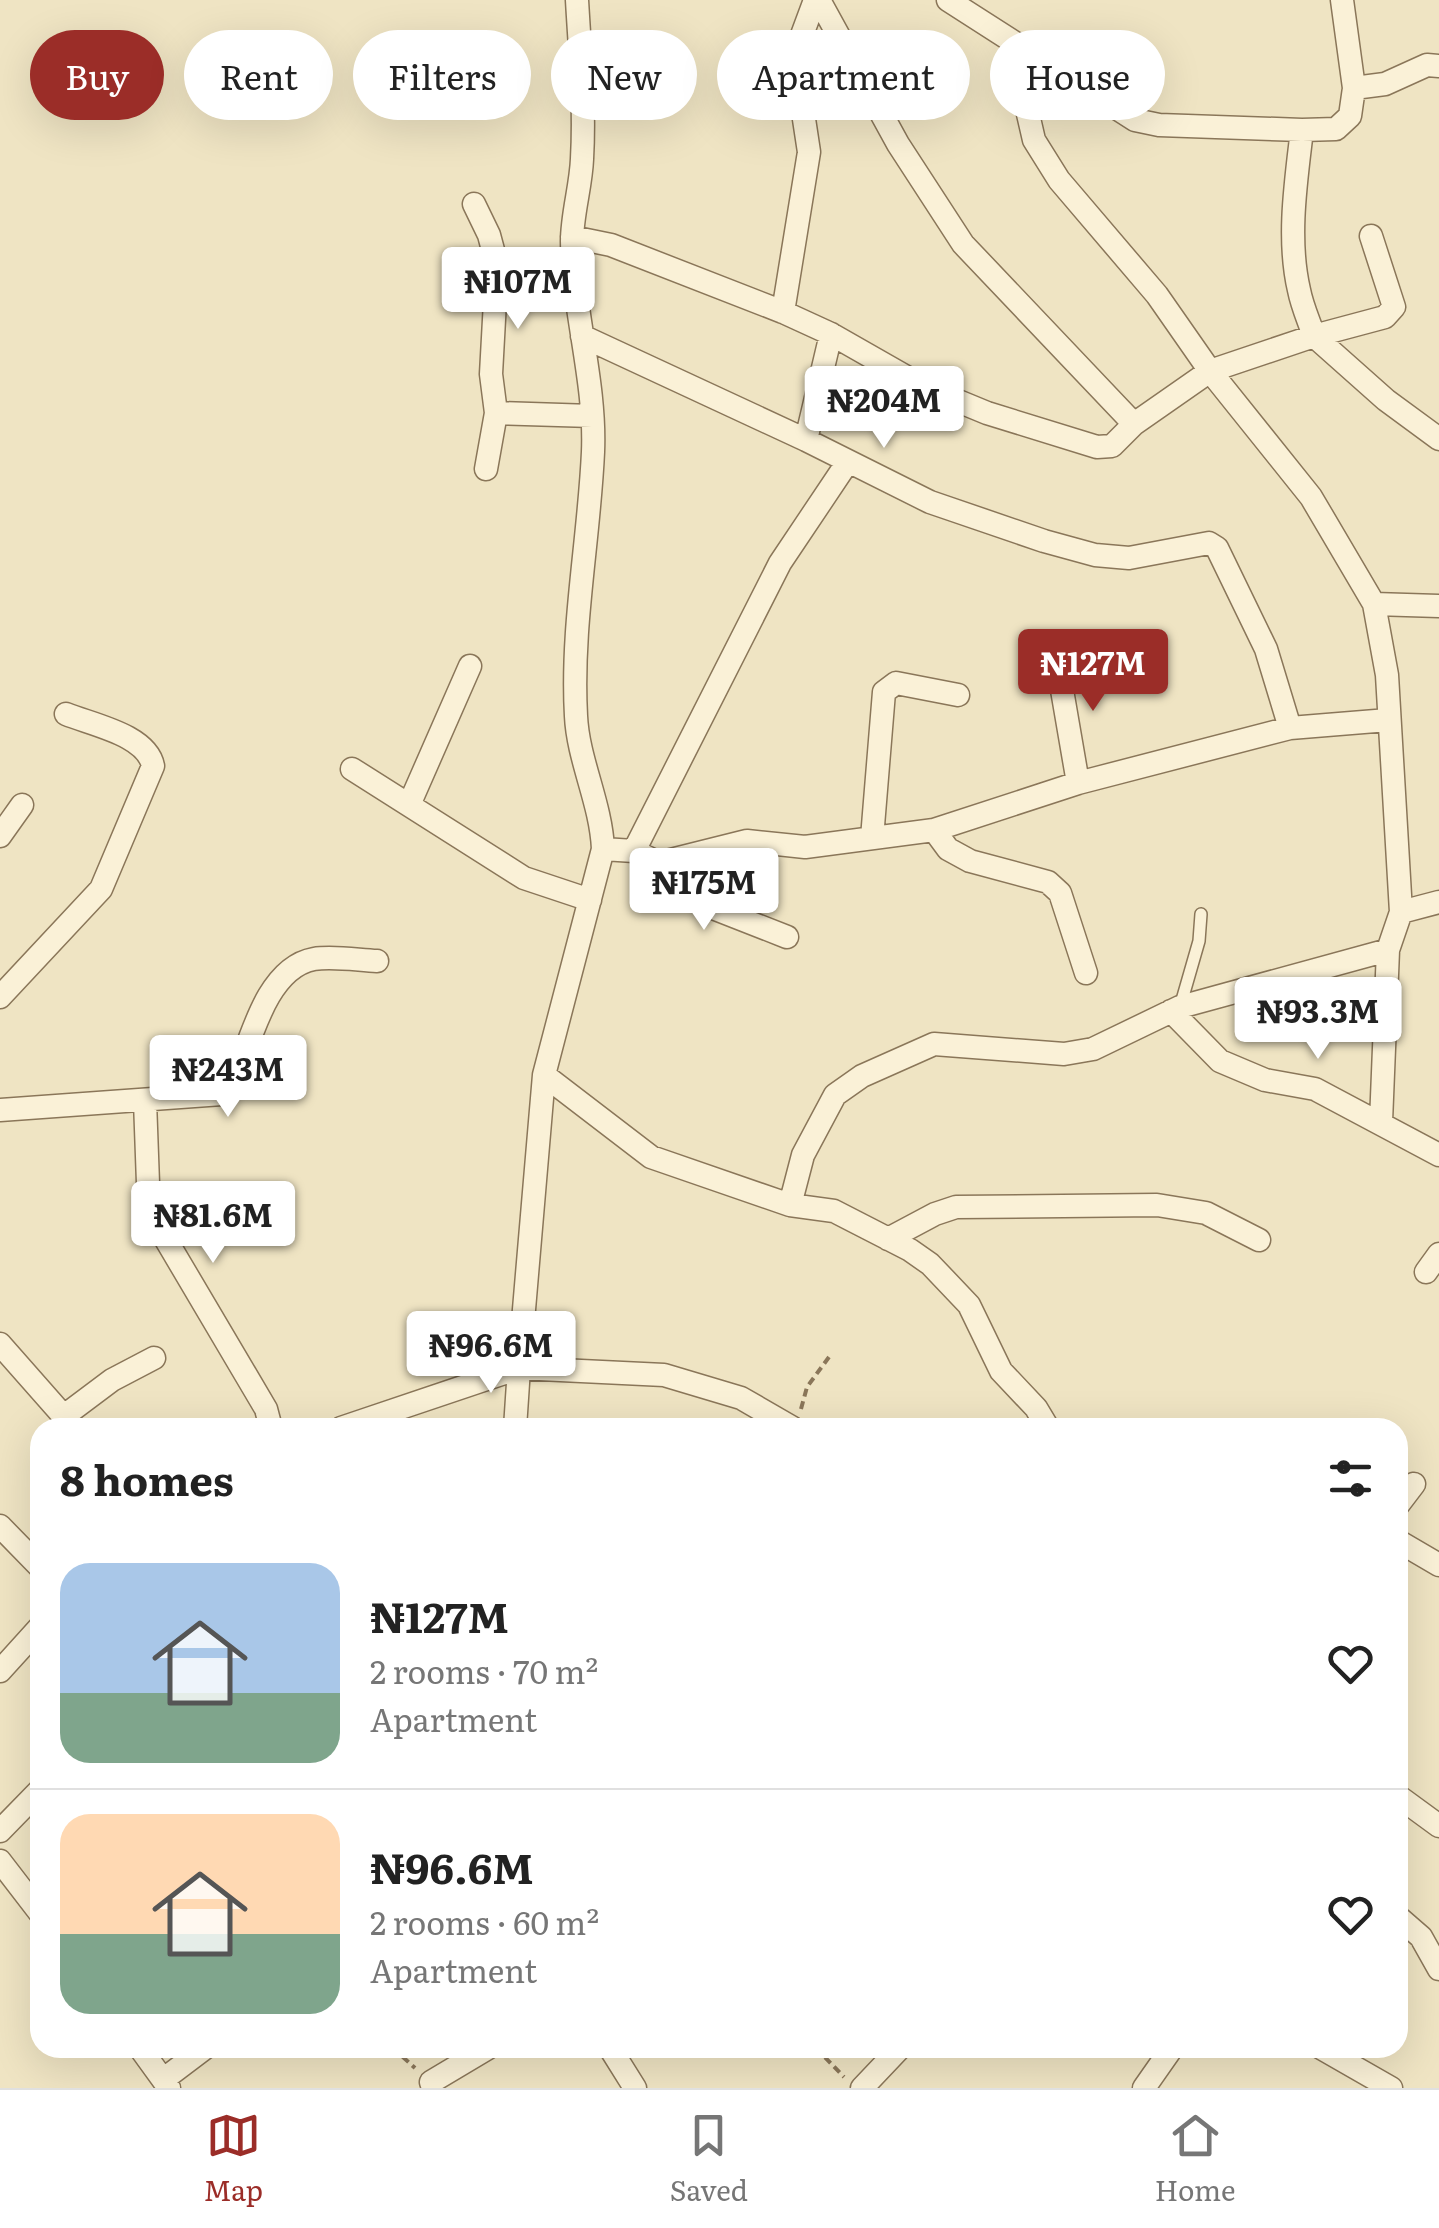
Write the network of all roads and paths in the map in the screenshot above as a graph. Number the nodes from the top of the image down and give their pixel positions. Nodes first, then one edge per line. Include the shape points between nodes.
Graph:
1 (577, 0) edge
2 (817, 0) edge
3 (948, 0) edge
4 (1342, 0) edge
5 (994, 30) edge
6 (1439, 66) edge
7 (1354, 88) junction
8 (1029, 120) edge
9 (1135, 120) edge
10 (1302, 130) junction
11 (474, 204) dead end
12 (1371, 236) dead end
13 (572, 237) junction
14 (783, 312) junction
15 (831, 334) junction
16 (582, 336) junction
17 (1314, 336) junction
18 (1210, 371) junction
19 (496, 413) junction
20 (592, 416) junction
21 (1134, 424) junction
22 (1439, 439) edge
23 (806, 440) junction
24 (847, 463) junction
25 (486, 470) dead end
26 (1374, 604) junction
27 (1439, 606) edge
28 (1056, 655) dead end
29 (470, 666) dead end
30 (958, 695) dead end
31 (66, 714) dead end
32 (1388, 720) junction
33 (1290, 728) junction
34 (352, 769) dead end
35 (1078, 782) junction
36 (22, 805) dead end
37 (409, 806) junction
38 (934, 830) junction
39 (0, 836) edge
40 (872, 838) junction
41 (603, 849) junction
42 (634, 851) junction
43 (659, 863) junction
44 (590, 900) junction
45 (1439, 902) edge
46 (1401, 912) junction
47 (1201, 914) dead end
48 (787, 937) dead end
49 (1388, 950) junction
50 (377, 961) dead end
51 (1086, 973) dead end
52 (0, 996) edge
53 (1176, 1009) junction
54 (544, 1075) junction
55 (145, 1100) junction
56 (0, 1110) edge
57 (1380, 1122) junction
58 (1439, 1155) edge
59 (790, 1205) junction
60 (888, 1239) junction
61 (1259, 1240) dead end
62 (0, 1344) edge
63 (828, 1357) dead end
64 (154, 1358) dead end
65 (519, 1368) junction
66 (65, 1418) edge
67 (73, 1418) edge
68 (268, 1418) edge
69 (371, 1418) edge
70 (516, 1418) edge
71 (789, 1418) edge
72 (797, 1418) edge
73 (1042, 1418) edge
74 (1414, 1484) dead end
75 (1408, 1492) edge
76 (0, 1526) edge
77 (1408, 1548) edge
78 (30, 1557) edge
79 (1439, 1566) edge
80 (30, 1638) edge
81 (0, 1671) edge
82 (30, 1800) edge
83 (1408, 1803) edge
84 (1439, 1826) edge
85 (0, 1832) edge
86 (0, 1861) edge
87 (30, 1900) edge
88 (1408, 1926) edge
89 (1439, 1969) edge
90 (147, 2058) edge
91 (194, 2058) edge
92 (402, 2058) edge
93 (472, 2058) edge
94 (616, 2058) edge
95 (826, 2058) edge
96 (890, 2058) edge
97 (1165, 2058) edge
98 (1338, 2058) edge
99 (166, 2084) edge
100 (428, 2086) edge
101 (635, 2088) edge
102 (854, 2088) edge
103 (862, 2088) edge
104 (1144, 2088) edge
105 (1391, 2088) edge

1 - 13 street via 582,160
2 - 14 street via 800,43 809,152
2 - 21 street via 963,244
3 - 5 street
4 - 7 street
6 - 7 street
7 - 10 street via 1350,116 1336,129
8 - 18 street via 1059,180 1157,295
9 - 10 street
10 - 17 street via 1296,265
11 - 19 street via 497,266 491,374
12 - 17 street via 1394,307 1384,317
13 - 14 street via 611,245
13 - 16 street
14 - 15 street
15 - 21 street via 924,386 1018,424 1098,447 1112,446
15 - 23 street
16 - 20 street
16 - 23 street
17 - 18 street
17 - 22 street
18 - 21 street
18 - 26 street via 1311,497
19 - 20 street
19 - 25 street
20 - 41 street via 576,614 576,720
23 - 24 street
24 - 33 street via 930,502 1095,555 1129,558 1208,543 1217,548 1266,650
24 - 42 street via 780,563
26 - 27 street
26 - 32 street
28 - 35 street
29 - 37 street
30 - 40 street via 896,683 884,692
31 - 52 street via 140,744 153,766 101,890
32 - 33 street
32 - 46 street
33 - 35 street
34 - 37 street
35 - 38 street
36 - 39 street
37 - 44 street via 524,878
38 - 40 street
38 - 51 street via 970,861 1048,882 1060,893
40 - 43 street via 804,847 747,841
41 - 42 street
41 - 44 street
42 - 43 street
43 - 48 street via 708,906
44 - 54 street
45 - 46 street
46 - 49 street
47 - 53 lane
49 - 53 street
49 - 57 street
50 - 55 street via 312,959 283,975 264,1004 232,1087 222,1094
53 - 57 street via 1220,1061 1265,1080 1315,1088
53 - 59 street via 1093,1049 1064,1054 934,1044 862,1076 835,1095 803,1155
54 - 59 street via 650,1156
54 - 65 street
55 - 56 street
55 - 68 street via 149,1210
57 - 58 street
59 - 60 street via 834,1211
60 - 61 street via 956,1207 1157,1206 1206,1213
60 - 73 street via 930,1264 969,1304 1001,1371
62 - 66 street
63 - 72 path
64 - 67 street via 112,1380
65 - 69 street
65 - 70 street
65 - 71 street via 664,1375
74 - 75 street
76 - 78 street
77 - 79 street
80 - 81 street
82 - 85 street
83 - 84 street
86 - 87 street
88 - 89 street
90 - 99 street
91 - 99 street
92 - 100 path
93 - 100 street
94 - 101 street
95 - 102 path
96 - 103 street
97 - 104 street
98 - 105 street

